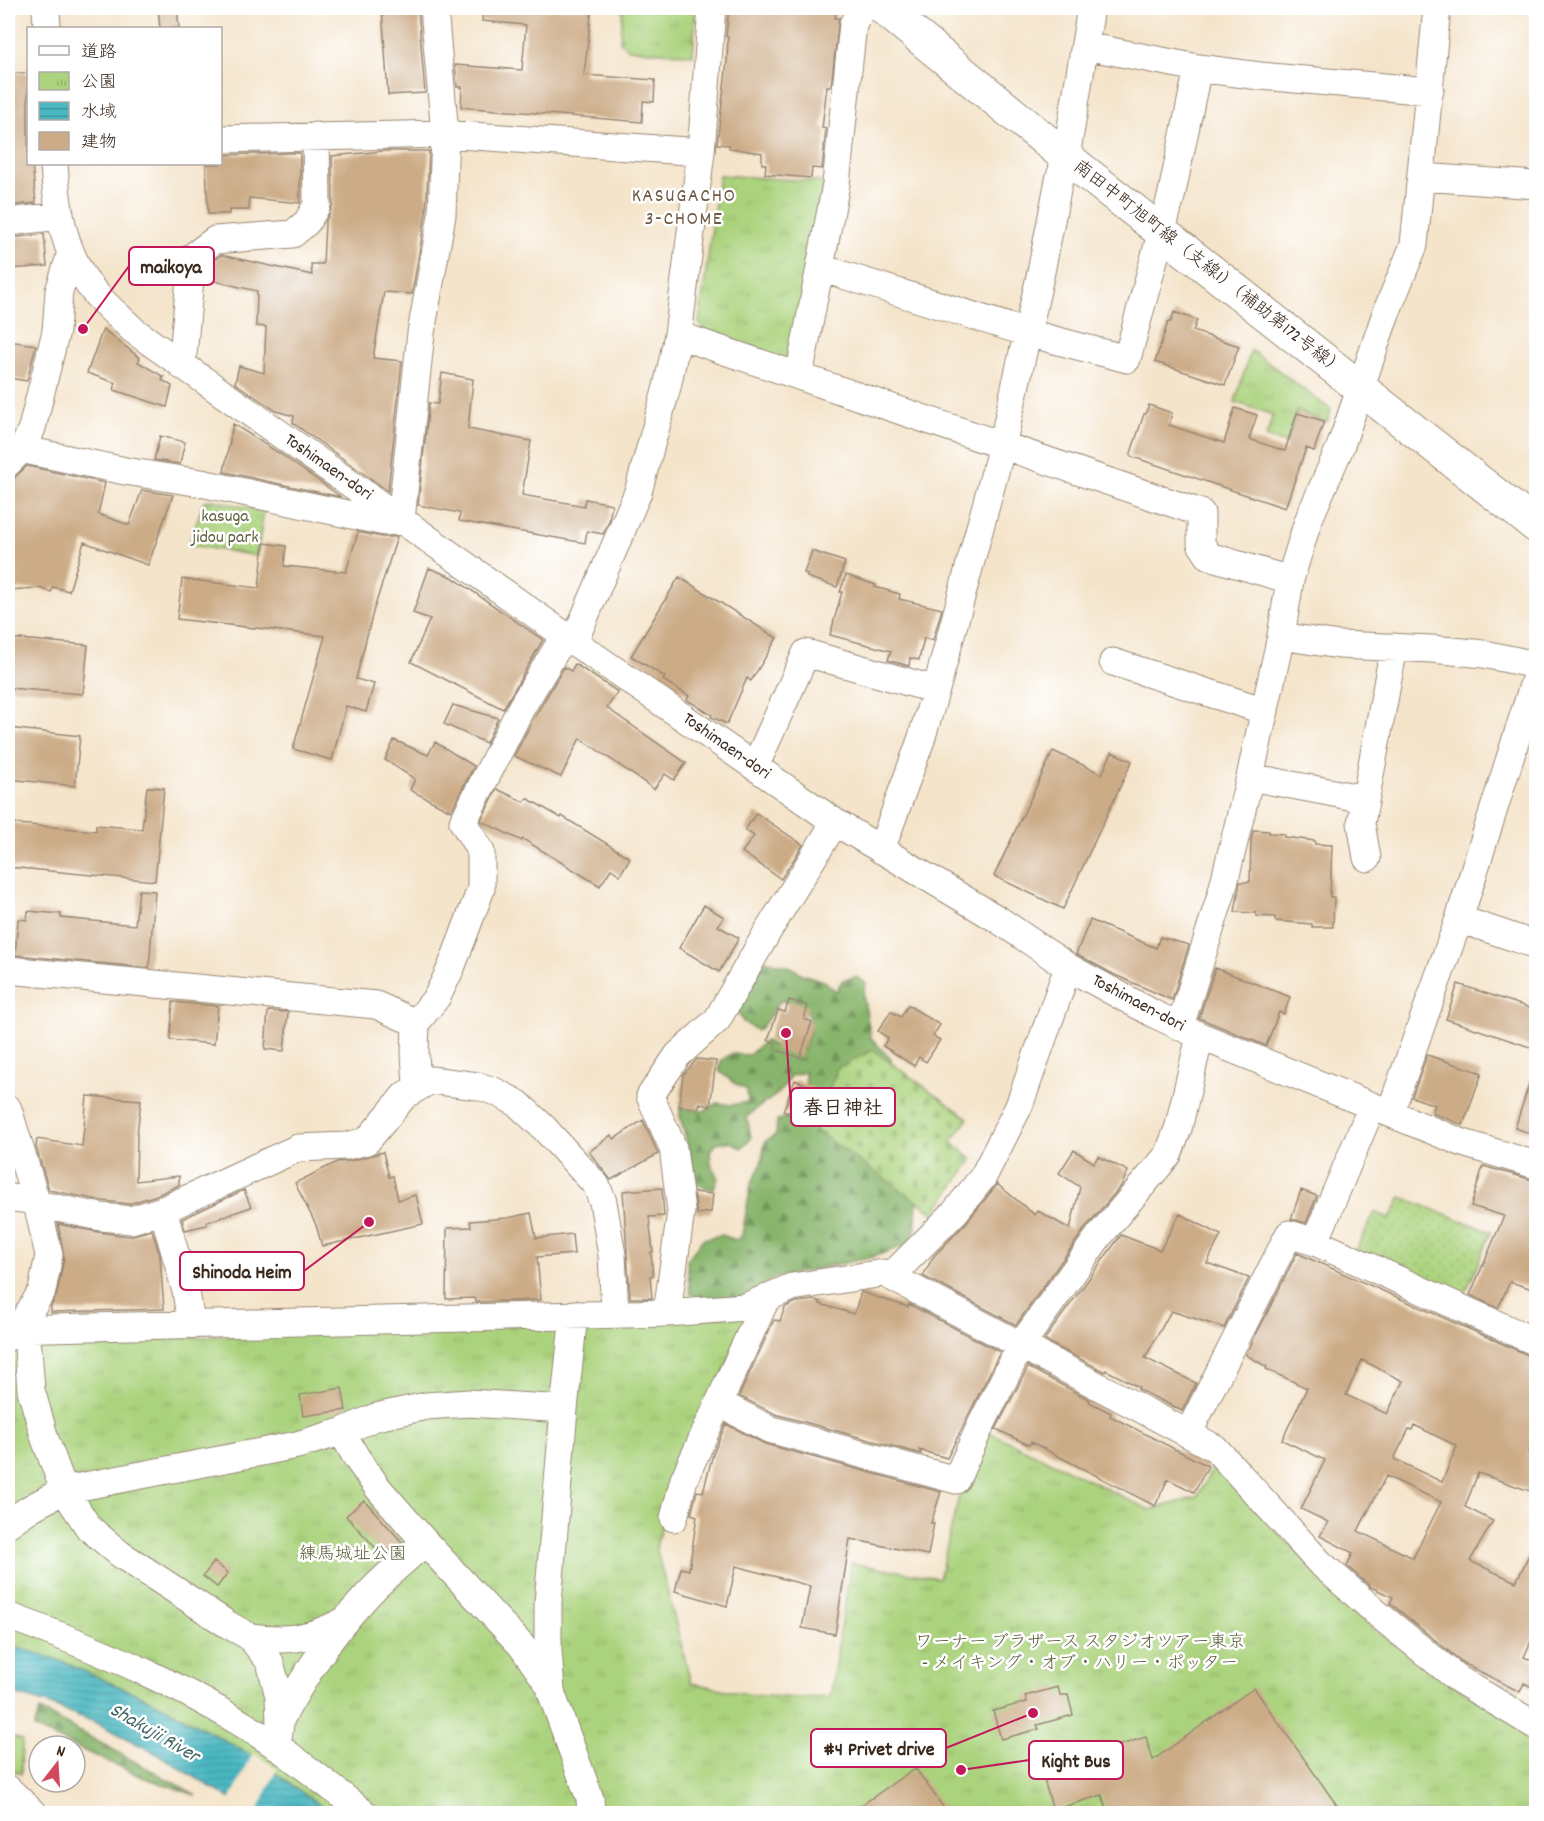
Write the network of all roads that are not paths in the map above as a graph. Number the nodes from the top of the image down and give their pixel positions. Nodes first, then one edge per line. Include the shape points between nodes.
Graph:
1 (46, 8) edge
2 (434, 8) edge
3 (712, 8) edge
4 (863, 8) edge
5 (883, 8) edge
6 (1091, 8) edge
7 (1437, 8) edge
8 (47, 27) edge
9 (1085, 45) junction
10 (1198, 68) junction
11 (1430, 91) junction
12 (445, 134) junction
13 (316, 136) junction
14 (222, 139) edge
15 (701, 152) junction
16 (1066, 157) junction
17 (54, 165) edge
18 (1422, 177) junction
19 (1536, 185) edge
20 (60, 216) junction
21 (8, 222) edge
22 (1162, 232) junction
23 (71, 253) junction
24 (821, 268) junction
25 (1028, 333) junction
26 (678, 335) junction
27 (182, 366) junction
28 (799, 376) junction
29 (1360, 387) junction
30 (1002, 446) junction
31 (16, 455) edge
32 (401, 520) junction
33 (1536, 526) edge
34 (1290, 580) junction
35 (1281, 636) junction
36 (570, 638) junction
37 (1394, 647) junction
38 (1113, 662) dead end
39 (1536, 665) edge
40 (1536, 676) edge
41 (936, 690) junction
42 (1265, 711) junction
43 (755, 767) junction
44 (1250, 777) junction
45 (1365, 799) junction
46 (835, 822) junction
47 (881, 850) junction
48 (1367, 858) dead end
49 (1459, 919) junction
50 (1536, 945) edge
51 (1068, 967) junction
52 (8, 970) edge
53 (416, 1023) junction
54 (1190, 1031) junction
55 (417, 1087) junction
56 (8, 1109) edge
57 (1381, 1109) junction
58 (1536, 1165) edge
59 (8, 1198) edge
60 (38, 1204) junction
61 (163, 1210) junction
62 (1315, 1242) junction
63 (891, 1276) junction
64 (767, 1297) junction
65 (615, 1313) junction
66 (667, 1313) junction
67 (574, 1314) junction
68 (191, 1324) junction
69 (16, 1335) edge
70 (1536, 1342) edge
71 (1022, 1345) junction
72 (718, 1403) junction
73 (564, 1409) junction
74 (342, 1432) junction
75 (1188, 1434) junction
76 (64, 1490) junction
77 (674, 1518) dead end
78 (8, 1524) edge
79 (425, 1542) junction
80 (8, 1616) edge
81 (345, 1621) junction
82 (250, 1637) junction
83 (551, 1687) junction
84 (1536, 1726) edge
85 (278, 1734) junction
86 (8, 1792) edge
87 (34, 1814) edge
88 (365, 1814) edge
89 (591, 1814) edge

1 - 8 street
2 - 12 street
3 - 15 street
4 - 24 street via 853,24 836,184
5 - 16 main road, 南田中町旭町線（支線1）（補助第172号線）
6 - 9 street
7 - 11 street
9 - 10 street
9 - 16 street
10 - 11 street
10 - 22 street
11 - 18 street
12 - 13 street
12 - 15 street
12 - 32 street via 442,215 421,333
13 - 14 street
13 - 27 street via 317,205 308,222 293,234 215,240 192,257
15 - 26 street
16 - 22 main road, 南田中町旭町線（支線1）（補助第172号線）
16 - 25 street
17 - 20 street, Toshimaen-dori
18 - 19 street
18 - 29 street via 1414,245
20 - 21 street
20 - 23 street, Toshimaen-dori
22 - 25 street via 1127,359
22 - 29 main road, 南田中町旭町線（支線1）（補助第172号線）
23 - 27 street, Toshimaen-dori via 96,293 133,330
23 - 31 street via 59,291 56,331 32,428
24 - 25 street
24 - 28 street
25 - 30 street
26 - 28 street
26 - 36 street via 638,492
27 - 32 street, Toshimaen-dori
28 - 30 street
29 - 33 main road, 南田中町旭町線（支線1）（補助第172号線）
29 - 34 street via 1341,445 1308,521
30 - 34 street via 1201,513 1201,544 1209,556
30 - 41 street
31 - 32 street via 30,451 385,522
32 - 36 street, Toshimaen-dori
34 - 35 street
35 - 37 street via 1339,645
35 - 42 street
36 - 43 street, Toshimaen-dori
36 - 53 street via 521,708 464,822 481,852 482,889 447,977
37 - 39 street via 1484,654
37 - 45 street
38 - 42 street
40 - 49 street
41 - 43 street via 806,653
41 - 47 street
42 - 44 street
43 - 46 street, Toshimaen-dori
44 - 45 street
44 - 54 street
45 - 48 street via 1361,823
46 - 47 street, Toshimaen-dori
46 - 66 street via 717,1020 678,1055 650,1096 673,1148 681,1211
47 - 51 street, Toshimaen-dori via 999,920
49 - 50 street
49 - 57 street
51 - 54 street, Toshimaen-dori
51 - 63 street via 1019,1106 983,1177 955,1212
52 - 53 street via 376,1005
53 - 55 street
54 - 57 street, Toshimaen-dori
54 - 71 street via 1178,1129 1168,1155 1099,1236
55 - 61 street via 405,1095 366,1141 298,1148
55 - 65 street via 430,1080 478,1086 517,1103 596,1185 603,1202 612,1255
56 - 60 street
57 - 58 street, Toshimaen-dori via 1463,1143
57 - 62 street
59 - 60 street
60 - 61 street via 131,1220
60 - 69 street via 49,1255 42,1292
61 - 68 street via 186,1291
62 - 70 street
62 - 75 street via 1289,1234
63 - 64 street via 884,1272 792,1287
63 - 71 street
64 - 66 street via 746,1307
64 - 72 street
65 - 66 street
65 - 67 street
67 - 68 street
67 - 73 street
68 - 69 street
69 - 76 street via 45,1439
71 - 72 street via 956,1480 769,1429
71 - 75 street
72 - 77 street via 684,1479
73 - 74 street via 469,1403 426,1406 376,1417
73 - 83 street via 548,1603
74 - 76 street via 293,1446
74 - 79 street via 378,1488
75 - 84 street via 1215,1448 1319,1562 1379,1615 1458,1679
76 - 78 street
76 - 82 street via 88,1528 120,1554
79 - 81 street via 364,1598
79 - 83 street via 521,1645
80 - 85 street via 75,1641
81 - 82 street via 319,1634 295,1639
81 - 85 street via 300,1683
82 - 85 street via 270,1662 279,1696
83 - 89 street via 591,1798
85 - 88 street
86 - 87 street

